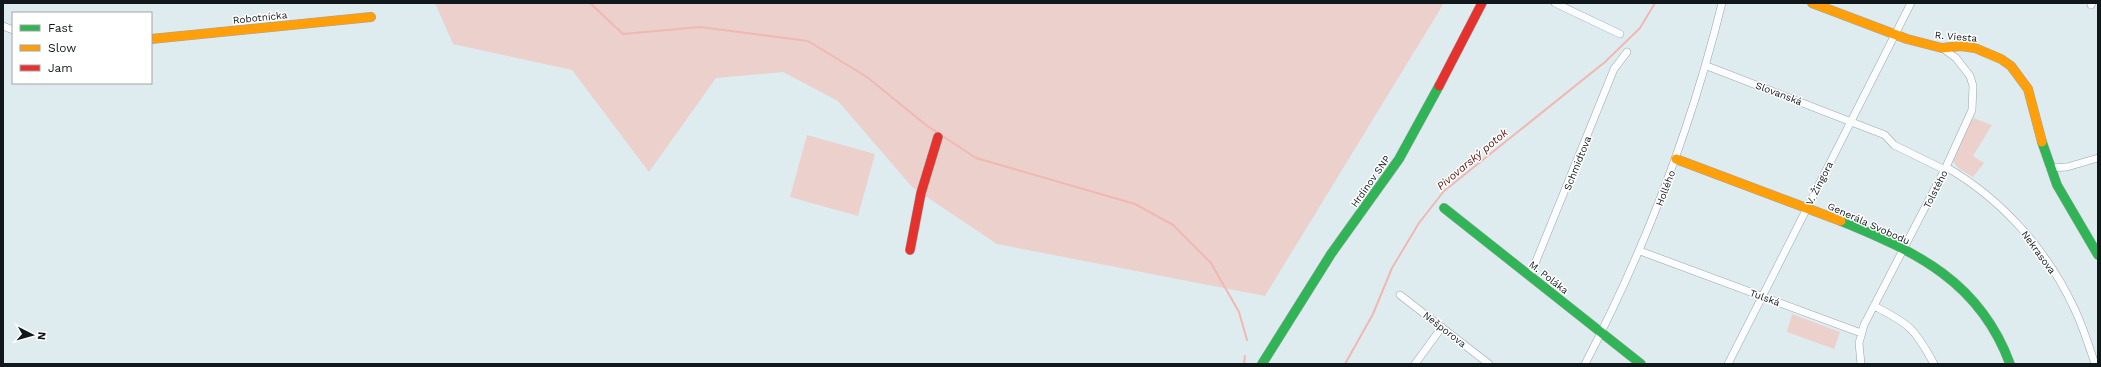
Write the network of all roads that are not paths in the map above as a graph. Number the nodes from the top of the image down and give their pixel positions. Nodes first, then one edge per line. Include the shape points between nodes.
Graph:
1 (1482, 3) edge
2 (1555, 3) edge
3 (1722, 3) edge
4 (1812, 3) edge
5 (1911, 3) edge
6 (371, 17) dead end
7 (1620, 34) dead end
8 (1895, 35) junction
9 (152, 39) edge
10 (1942, 48) junction
11 (1627, 52) dead end
12 (1707, 66) junction
13 (1851, 121) junction
14 (938, 138) dead end
15 (2098, 158) edge
16 (1676, 159) junction
17 (1945, 168) junction
18 (2050, 168) junction
19 (1444, 208) dead end
20 (1807, 208) junction
21 (910, 250) dead end
22 (1904, 250) junction
23 (1640, 251) junction
24 (2098, 255) edge
25 (1530, 276) junction
26 (1400, 294) dead end
27 (1762, 296) junction
28 (1874, 306) junction
29 (1442, 327) junction
30 (1602, 333) junction
31 (1861, 333) junction
32 (1262, 364) edge
33 (1415, 364) edge
34 (1489, 364) edge
35 (1585, 364) edge
36 (1641, 364) edge
37 (1728, 364) edge
38 (1861, 364) edge
39 (1934, 364) edge
40 (2010, 364) edge
41 (2096, 364) edge

1 - 32 street, Hrdinov SNP via 1399,159 1331,254
2 - 7 street
3 - 12 street, Hollého
4 - 8 street, R. Viesta
5 - 8 street, V. Žingora
6 - 9 street, Robotnícka
8 - 10 street, R. Viesta
8 - 13 street, V. Žingora
10 - 17 street, Tolstého via 1965,68 1973,86 1974,97 1972,110
10 - 18 street, R. Viesta via 1975,48 2001,58 2011,66 2028,89
11 - 25 street, Schmidtova via 1614,70
12 - 13 street, Slovanská
12 - 16 street, Hollého
13 - 17 street, Nekrasova via 1885,135 1894,145
13 - 20 street, V. Žingora
14 - 21 street via 924,176
15 - 18 street via 2067,167
16 - 20 street, Generála Svobodu
16 - 23 street, Hollého
17 - 22 street, Tolstého
17 - 41 street, Nekrasova via 1975,185 1992,199 2010,215 2037,248 2060,281 2075,309
18 - 24 street, R. Viesta via 2057,185
19 - 25 street, M. Poláka
20 - 22 street, Generála Svobodu
20 - 27 street, V. Žingora
22 - 28 street, Tolstého
22 - 40 street, Generála Svobodu via 1938,268 1970,297 2001,340
23 - 27 street, Tulská
23 - 30 street, Hollého
25 - 30 street, M. Poláka
26 - 29 street, Nešporova
27 - 31 street, Tulská
27 - 37 street, V. Žingora
28 - 31 street, Tolstého
28 - 39 street via 1908,325 1920,338
29 - 33 street
29 - 34 street, Nešporova
30 - 35 street, Hollého
30 - 36 street, M. Poláka
31 - 38 street

